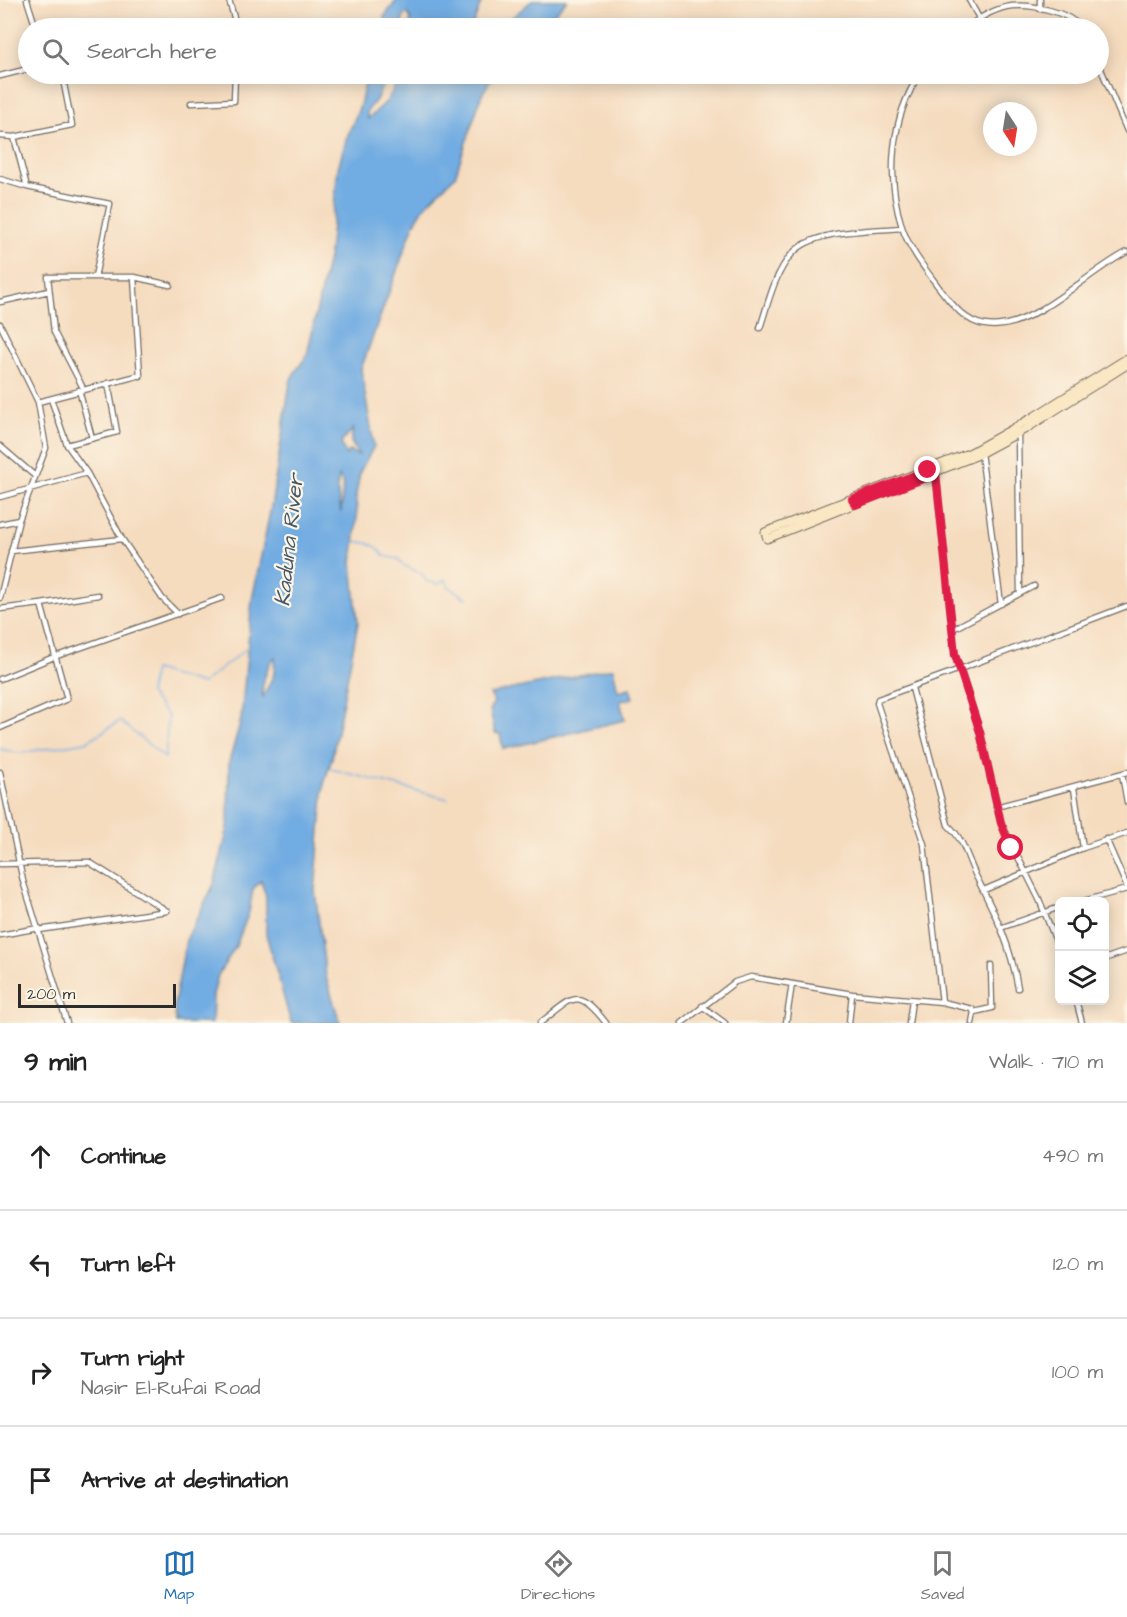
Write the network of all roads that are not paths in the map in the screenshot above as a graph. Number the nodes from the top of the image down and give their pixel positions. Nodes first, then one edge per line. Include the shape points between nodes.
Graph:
1 (27, 0) edge
2 (229, 0) edge
3 (969, 0) edge
4 (1040, 0) edge
5 (1040, 9) junction
6 (33, 18) edge
7 (234, 18) edge
8 (979, 18) joint
9 (1067, 18) edge
10 (18, 72) edge
11 (0, 76) edge
12 (64, 84) edge
13 (235, 84) edge
14 (914, 84) edge
15 (1107, 84) edge
16 (191, 103) dead end
17 (1127, 131) edge
18 (0, 136) edge
19 (15, 137) junction
20 (0, 179) edge
21 (27, 187) junction
22 (902, 228) junction
23 (1127, 252) edge
24 (95, 277) junction
25 (134, 277) junction
26 (170, 285) dead end
27 (49, 291) junction
28 (0, 302) edge
29 (0, 324) edge
30 (760, 328) dead end
31 (1127, 358) edge
32 (1127, 365) edge
33 (108, 383) junction
34 (1090, 385) junction
35 (80, 388) junction
36 (51, 399) junction
37 (38, 402) junction
38 (1018, 433) junction
39 (92, 438) junction
40 (67, 445) junction
41 (0, 446) edge
42 (981, 453) junction
43 (87, 473) junction
44 (936, 474) junction
45 (35, 476) junction
46 (30, 490) junction
47 (0, 497) edge
48 (853, 502) junction
49 (19, 520) junction
50 (0, 524) edge
51 (765, 532) dead end
52 (122, 539) junction
53 (11, 551) junction
54 (8, 566) junction
55 (0, 568) edge
56 (1034, 586) dead end
57 (1020, 593) junction
58 (98, 595) dead end
59 (0, 598) edge
60 (222, 598) dead end
61 (41, 604) junction
62 (1001, 604) junction
63 (1127, 606) edge
64 (0, 609) edge
65 (178, 614) junction
66 (953, 629) junction
67 (54, 657) junction
68 (960, 669) junction
69 (0, 679) edge
70 (912, 688) junction
71 (0, 728) edge
72 (0, 772) edge
73 (1124, 773) edge
74 (1074, 788) junction
75 (1127, 802) edge
76 (996, 807) junction
77 (1127, 832) edge
78 (1106, 839) junction
79 (1083, 848) junction
80 (21, 863) junction
81 (0, 864) edge
82 (1024, 872) junction
83 (1127, 888) edge
84 (984, 890) junction
85 (1097, 897) edge
86 (1055, 908) edge
87 (1044, 911) junction
88 (1003, 927) junction
89 (39, 929) junction
90 (0, 935) edge
91 (1055, 940) edge
92 (1127, 951) edge
93 (1109, 957) edge
94 (991, 966) dead end
95 (792, 984) junction
96 (1018, 988) dead end
97 (852, 994) junction
98 (912, 1000) junction
99 (942, 1002) junction
100 (1077, 1005) edge
101 (702, 1006) junction
102 (974, 1011) junction
103 (67, 1023) edge
104 (540, 1023) edge
105 (606, 1023) edge
106 (682, 1023) edge
107 (725, 1023) edge
108 (786, 1023) edge
109 (849, 1023) edge
110 (909, 1023) edge
111 (972, 1023) edge
112 (1082, 1023) edge

1 - 6 street
2 - 7 street
3 - 8 street
4 - 5 street
5 - 8 street via 1012,6
5 - 9 street
10 - 11 street
12 - 19 street via 72,125
13 - 16 street via 234,101
14 - 22 street via 901,108 894,146 893,185
15 - 17 street
18 - 19 street
19 - 21 street
20 - 21 street
21 - 24 street via 110,204
22 - 23 street via 924,268 952,305 968,321 983,325 1001,326 1023,320
22 - 30 street via 843,234 805,244 791,254 780,272
24 - 25 street
24 - 27 street via 48,277
25 - 26 street
25 - 33 street via 139,376
27 - 28 street
27 - 35 street via 54,332
29 - 37 street
31 - 34 main road
32 - 34 main road
33 - 35 street
33 - 39 street via 117,432
34 - 38 main road
34 - 48 main road via 971,452
35 - 36 street
35 - 39 street
36 - 37 street
36 - 40 street
37 - 45 street via 46,448
38 - 42 main road
38 - 57 street
39 - 40 street
40 - 43 street
41 - 45 street
42 - 44 main road
42 - 62 street
43 - 46 street
43 - 52 street
44 - 48 main road
44 - 66 street
45 - 46 street
46 - 47 street
46 - 49 street
48 - 51 main road via 767,539
49 - 50 street
49 - 53 street
52 - 53 street
52 - 65 street via 162,598
53 - 54 street
54 - 55 street
54 - 59 street
56 - 57 street
57 - 62 street
58 - 61 street
60 - 65 street
61 - 64 street
61 - 67 street
62 - 66 street
63 - 68 street
65 - 67 street
66 - 68 street
67 - 69 street
67 - 71 street via 67,699
68 - 70 street
68 - 76 street via 980,732
70 - 84 street via 948,825 961,837
70 - 99 street via 878,699 877,703 924,844
72 - 80 street
73 - 74 street
73 - 75 street
74 - 76 street
74 - 79 street
76 - 82 street
77 - 78 street
78 - 79 street
78 - 83 street
79 - 82 street
80 - 81 street
80 - 89 street
80 - 89 street via 89,862 167,911
82 - 84 street
82 - 87 street
83 - 85 street
84 - 88 street
86 - 87 street
87 - 88 street
87 - 91 street
88 - 96 street
89 - 90 street
89 - 103 street
92 - 93 street
94 - 102 street via 992,1008
95 - 97 street
95 - 101 street via 760,977 745,979
95 - 108 street
97 - 98 street
97 - 109 street
98 - 99 street
98 - 110 street
99 - 102 street
100 - 112 street
101 - 106 street
101 - 107 street
102 - 111 street
104 - 105 street via 571,1000 580,998 588,1001

